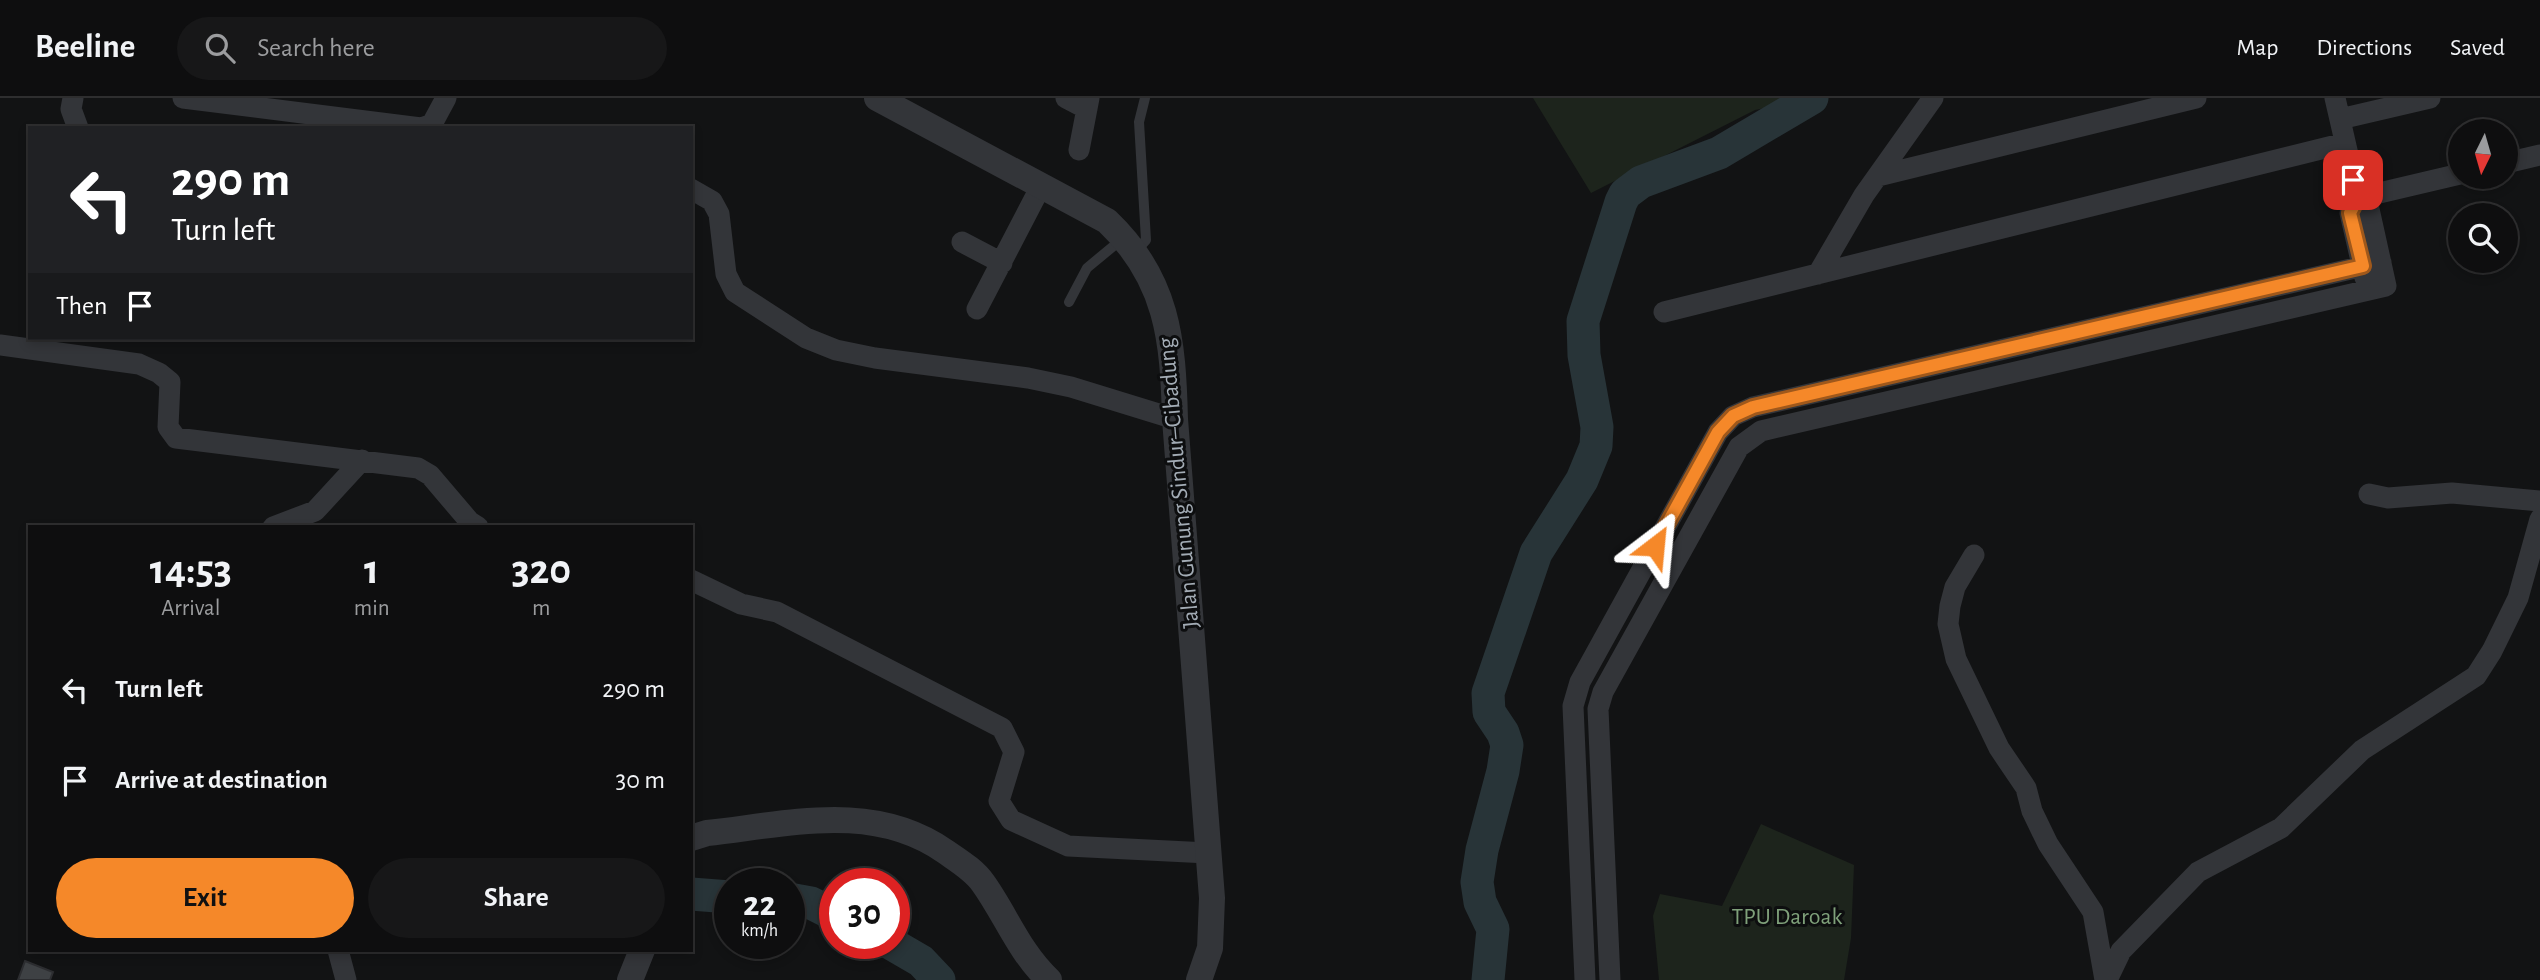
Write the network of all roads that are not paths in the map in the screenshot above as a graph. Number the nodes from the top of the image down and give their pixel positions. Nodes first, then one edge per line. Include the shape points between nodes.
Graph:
1 (73, 98) edge
2 (183, 98) edge
3 (446, 98) edge
4 (877, 98) edge
5 (1066, 98) edge
6 (1145, 98) edge
7 (1933, 98) edge
8 (2196, 98) edge
9 (2335, 98) edge
10 (2430, 98) edge
11 (1088, 104) edge
12 (2340, 119) junction
13 (77, 126) edge
14 (405, 126) edge
15 (426, 126) edge
16 (2345, 143) junction
17 (1079, 150) dead end
18 (2540, 155) edge
19 (2518, 160) edge
20 (1878, 176) junction
21 (2448, 177) edge
22 (1041, 186) junction
23 (693, 190) edge
24 (2358, 198) junction
25 (962, 242) dead end
26 (1130, 244) junction
27 (1002, 263) junction
28 (2372, 264) junction
29 (1818, 274) junction
30 (1069, 302) dead end
31 (977, 309) dead end
32 (1664, 312) dead end
33 (0, 345) edge
34 (1175, 419) junction
35 (362, 460) junction
36 (2369, 494) dead end
37 (2540, 501) edge
38 (2540, 519) edge
39 (279, 525) edge
40 (475, 525) edge
41 (1975, 555) dead end
42 (693, 581) edge
43 (693, 838) edge
44 (1208, 853) junction
45 (339, 952) edge
46 (641, 952) edge
47 (346, 980) edge
48 (630, 980) edge
49 (1049, 980) edge
50 (1199, 980) edge
51 (1585, 980) edge
52 (1610, 980) edge
53 (2106, 980) edge

1 - 13 street via 71,109
2 - 14 street
3 - 15 street
4 - 22 street, Jalan Gunung Sindur–Cibadung
5 - 11 street
6 - 26 lane via 1139,122 1146,240
7 - 20 street
8 - 20 street
9 - 12 street
10 - 12 street
11 - 17 street
12 - 16 street
16 - 24 street
16 - 29 street
18 - 19 street
20 - 29 street
21 - 24 street
22 - 26 street, Jalan Gunung Sindur–Cibadung via 1107,221
22 - 27 street
23 - 34 street via 712,201 719,214 726,274 734,292 806,338 875,358 1060,384
24 - 28 street via 2350,213
25 - 27 street
26 - 30 lane via 1087,268
26 - 34 street, Jalan Gunung Sindur–Cibadung via 1154,284 1165,319
27 - 31 street
28 - 51 street via 1753,407 1733,416 1718,432 1586,670 1573,706
28 - 52 street via 2368,290 1761,431 1739,447 1603,692 1598,709
29 - 32 street
33 - 35 street via 139,364 159,373 170,382 168,427 176,439
34 - 44 street, Jalan Gunung Sindur–Cibadung
35 - 39 street via 315,511
35 - 40 street via 418,468 430,475
36 - 37 street via 2388,498 2452,493
38 - 53 street via 2518,598 2476,676 2362,750 2281,828 2198,872 2121,951
41 - 53 street via 1955,587 1950,606 1948,624 1956,659 1999,748 2026,788 2048,844 2094,912
42 - 44 street via 741,604 777,612 1002,728 1014,752 999,801 1012,820 1068,846
43 - 49 street via 857,819 917,834 963,863 982,882 1024,953
44 - 50 street, Jalan Gunung Sindur–Cibadung via 1210,948
45 - 47 street
46 - 48 street

